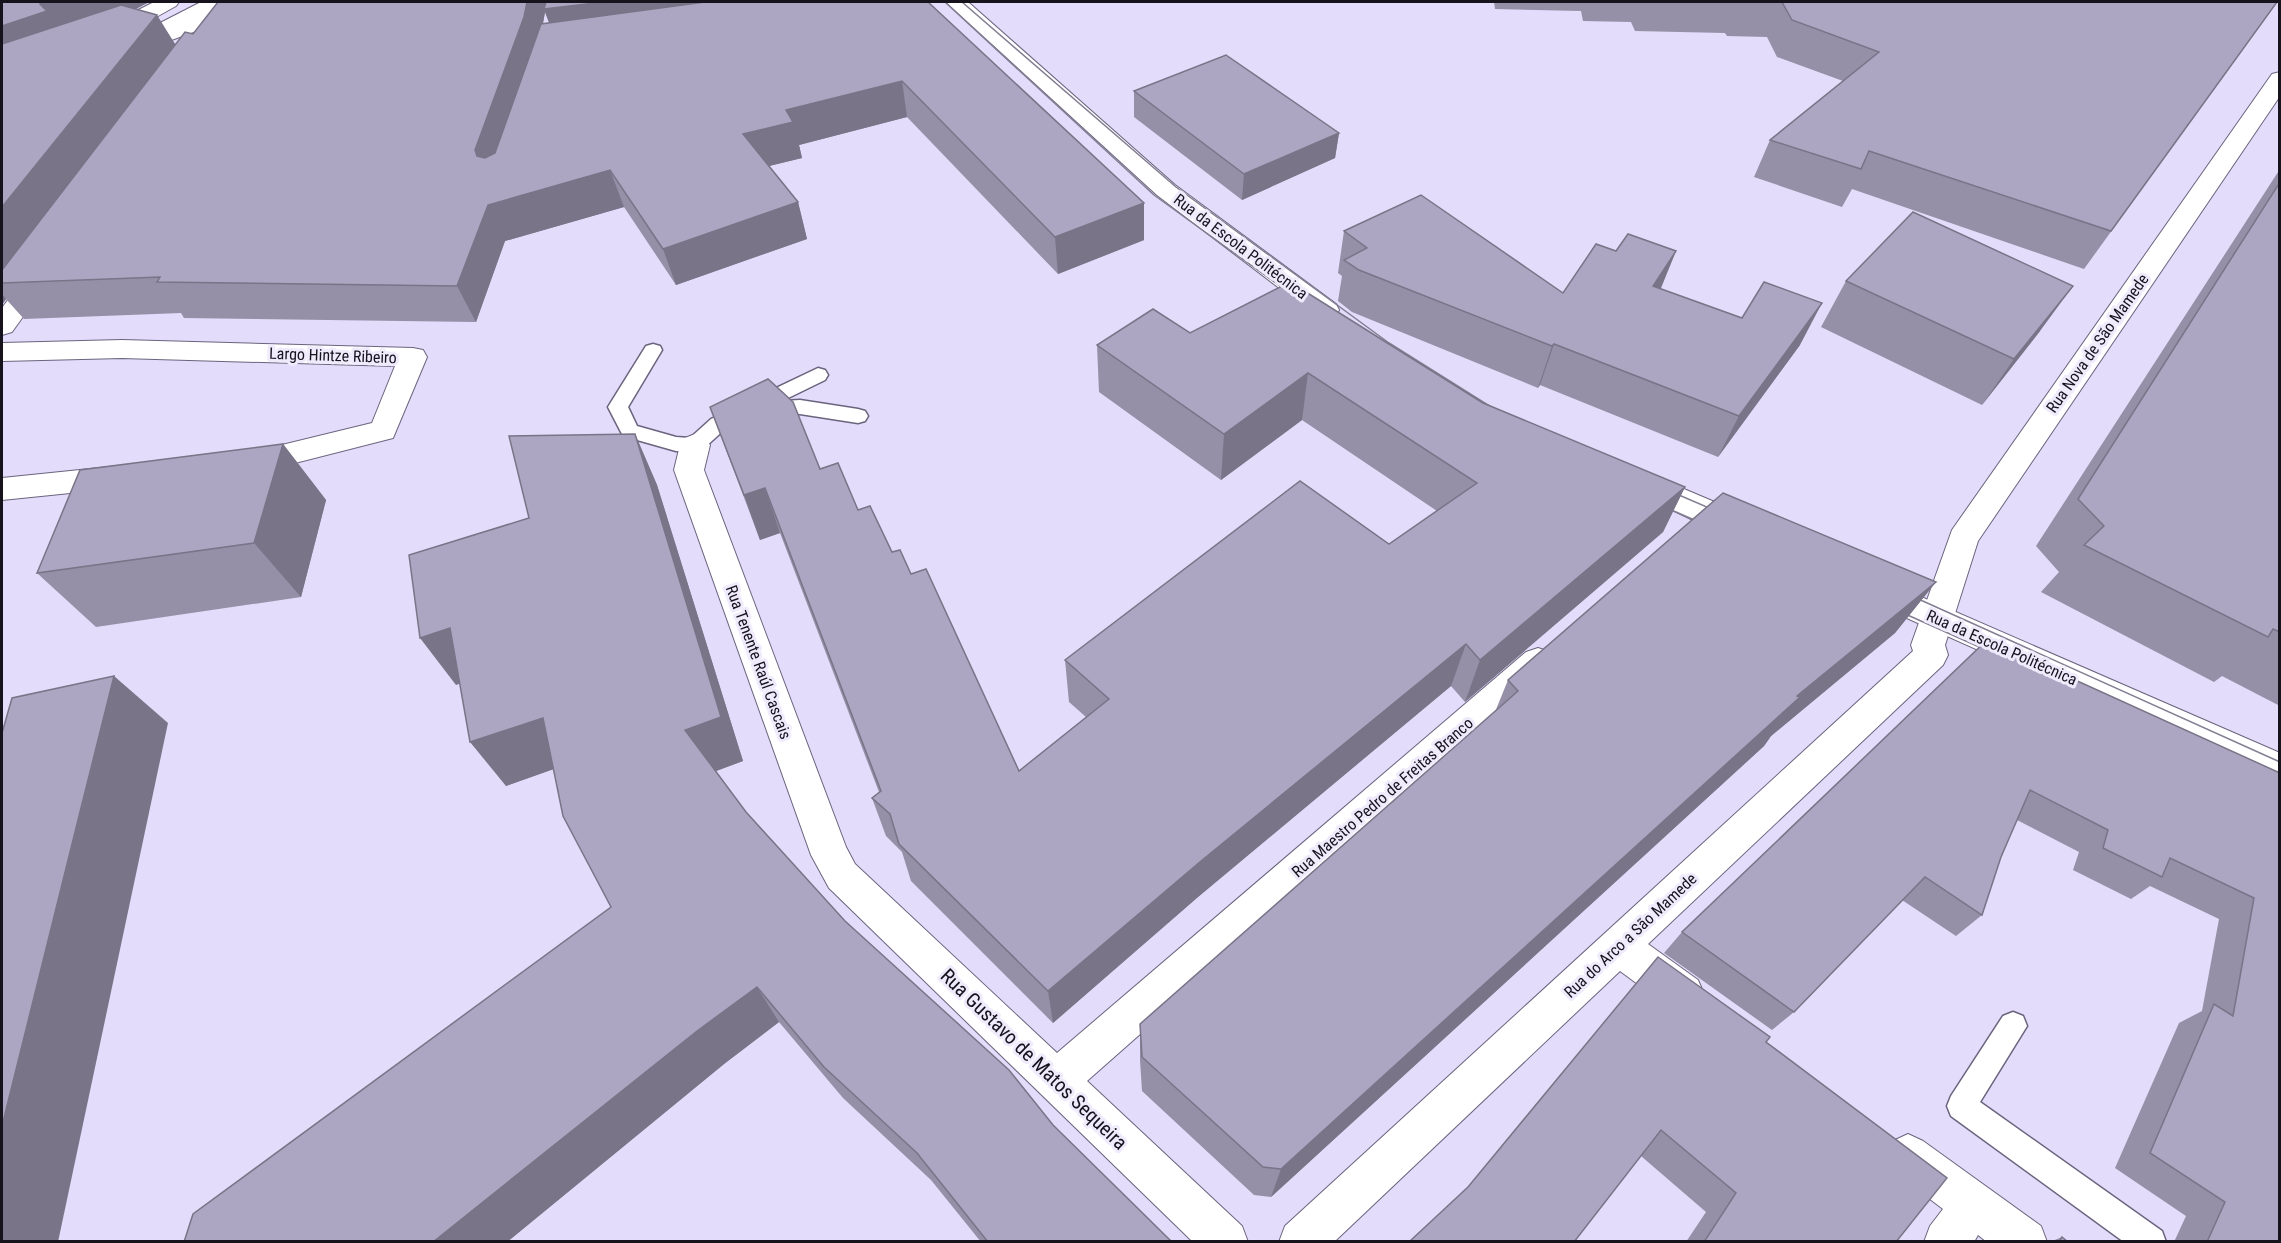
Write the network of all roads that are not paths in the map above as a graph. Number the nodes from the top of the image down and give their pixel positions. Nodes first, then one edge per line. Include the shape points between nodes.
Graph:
1 (168, 2) edge
2 (267, 2) edge
3 (956, 2) edge
4 (231, 4) edge
5 (213, 42) edge
6 (2280, 79) edge
7 (58, 250) edge
8 (1342, 321) edge
9 (2, 326) edge
10 (653, 350) dead end
11 (2, 352) edge
12 (818, 375) dead end
13 (750, 408) junction
14 (858, 416) dead end
15 (695, 445) junction
16 (220, 466) edge
17 (1620, 473) edge
18 (140, 474) edge
19 (2, 489) edge
20 (1706, 510) junction
21 (1681, 537) edge
22 (1769, 544) edge
23 (1846, 578) edge
24 (1937, 618) junction
25 (1565, 638) edge
26 (2280, 770) edge
27 (842, 876) joint
28 (1618, 946) junction
29 (1714, 1016) edge
30 (2013, 1026) dead end
31 (1056, 1081) junction
32 (1878, 1134) edge
33 (1974, 1204) junction
34 (1226, 1242) edge
35 (1301, 1242) edge
36 (1946, 1242) edge
37 (2025, 1242) edge
38 (2151, 1242) edge

1 - 4 street via 126,23 93,52 133,46
2 - 4 street
3 - 8 street, Rua da Escola Politécnica via 1166,190
4 - 5 street
6 - 24 street, Rua Nova de São Mamede via 1963,538
7 - 9 street
10 - 15 lane via 618,407 630,431 676,444
11 - 16 street, Largo Hintze Ribeiro via 122,349 413,357 383,431 255,463
12 - 13 lane
13 - 14 lane via 800,407
13 - 15 lane via 718,424
15 - 27 street, Rua Tenente Raúl Cascais via 689,470 830,855
17 - 20 street
18 - 19 street
20 - 21 street
20 - 22 street
23 - 24 street, Rua da Escola Politécnica
24 - 26 street, Rua da Escola Politécnica
24 - 28 street, Rua do Arco a São Mamede via 1928,645 1931,656
25 - 31 street, Rua Maestro Pedro de Freitas Branco
27 - 31 street, Rua Gustavo de Matos Sequeira
28 - 29 street
28 - 35 street, Rua do Arco a São Mamede
30 - 38 lane via 1961,1106
31 - 34 street, Rua Gustavo de Matos Sequeira
32 - 33 street
33 - 36 street
33 - 37 street

